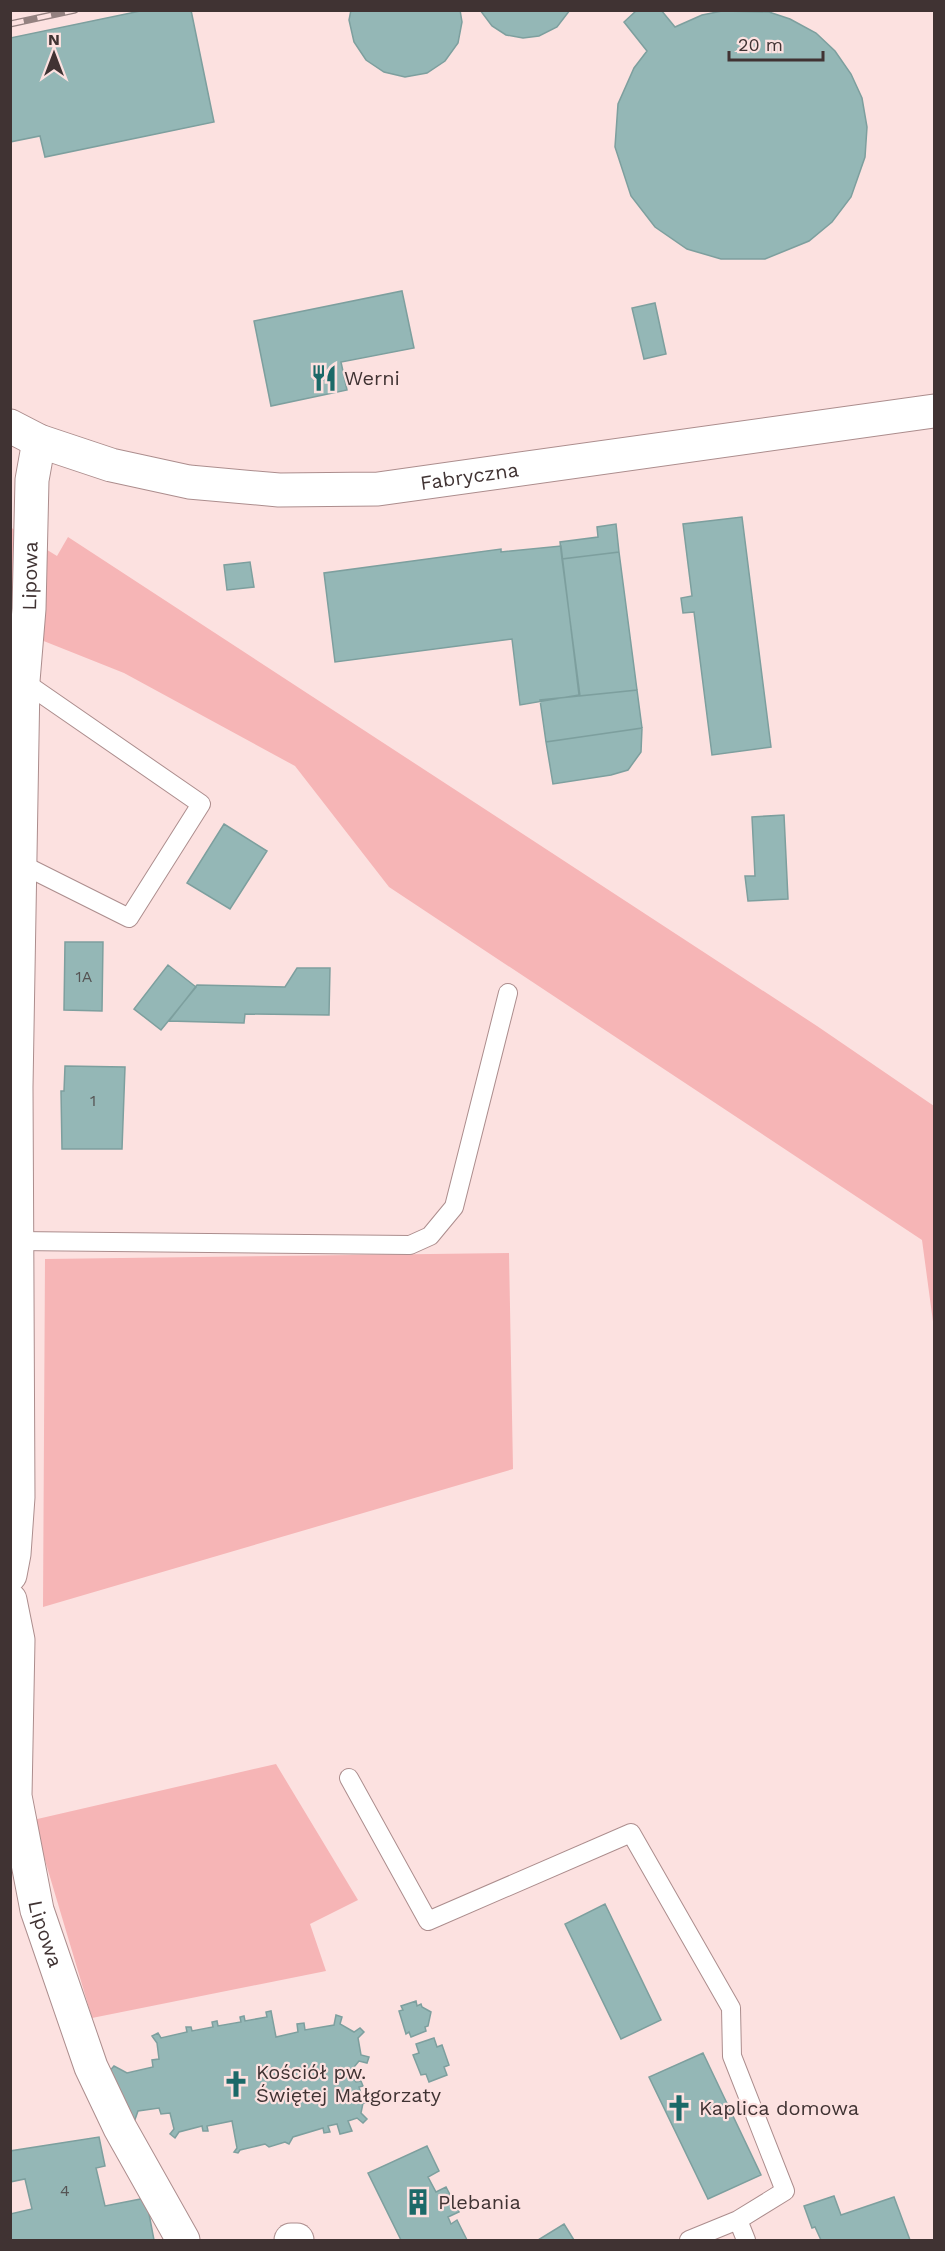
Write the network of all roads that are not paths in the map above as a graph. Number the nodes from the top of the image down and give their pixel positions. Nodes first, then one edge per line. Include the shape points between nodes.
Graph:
1 (919, 412) edge
2 (10, 426) edge
3 (39, 441) junction
4 (23, 681) junction
5 (21, 864) junction
6 (15, 906) edge
7 (508, 993) dead end
8 (17, 1241) junction
9 (10, 1575) edge
10 (10, 1600) edge
11 (349, 1778) dead end
12 (738, 2220) junction
13 (183, 2241) edge
14 (291, 2241) edge
15 (297, 2241) edge
16 (689, 2241) edge
17 (746, 2241) edge

1 - 3 street, Fabryczna via 378,489 279,490 189,482 111,465
2 - 3 street, Fabryczna
3 - 4 street, Lipowa via 32,480
4 - 5 street, Lipowa
4 - 5 lane via 201,804 129,918
5 - 6 street, Lipowa
6 - 8 street, Lipowa
7 - 8 lane via 454,1207 430,1236 410,1245
8 - 9 street, Lipowa via 18,1497
10 - 13 street, Lipowa via 18,1640 15,1796 37,1910 92,2067
11 - 12 lane via 428,1921 631,1833 731,2008 732,2056 785,2191
12 - 16 lane
12 - 17 lane
14 - 15 street

